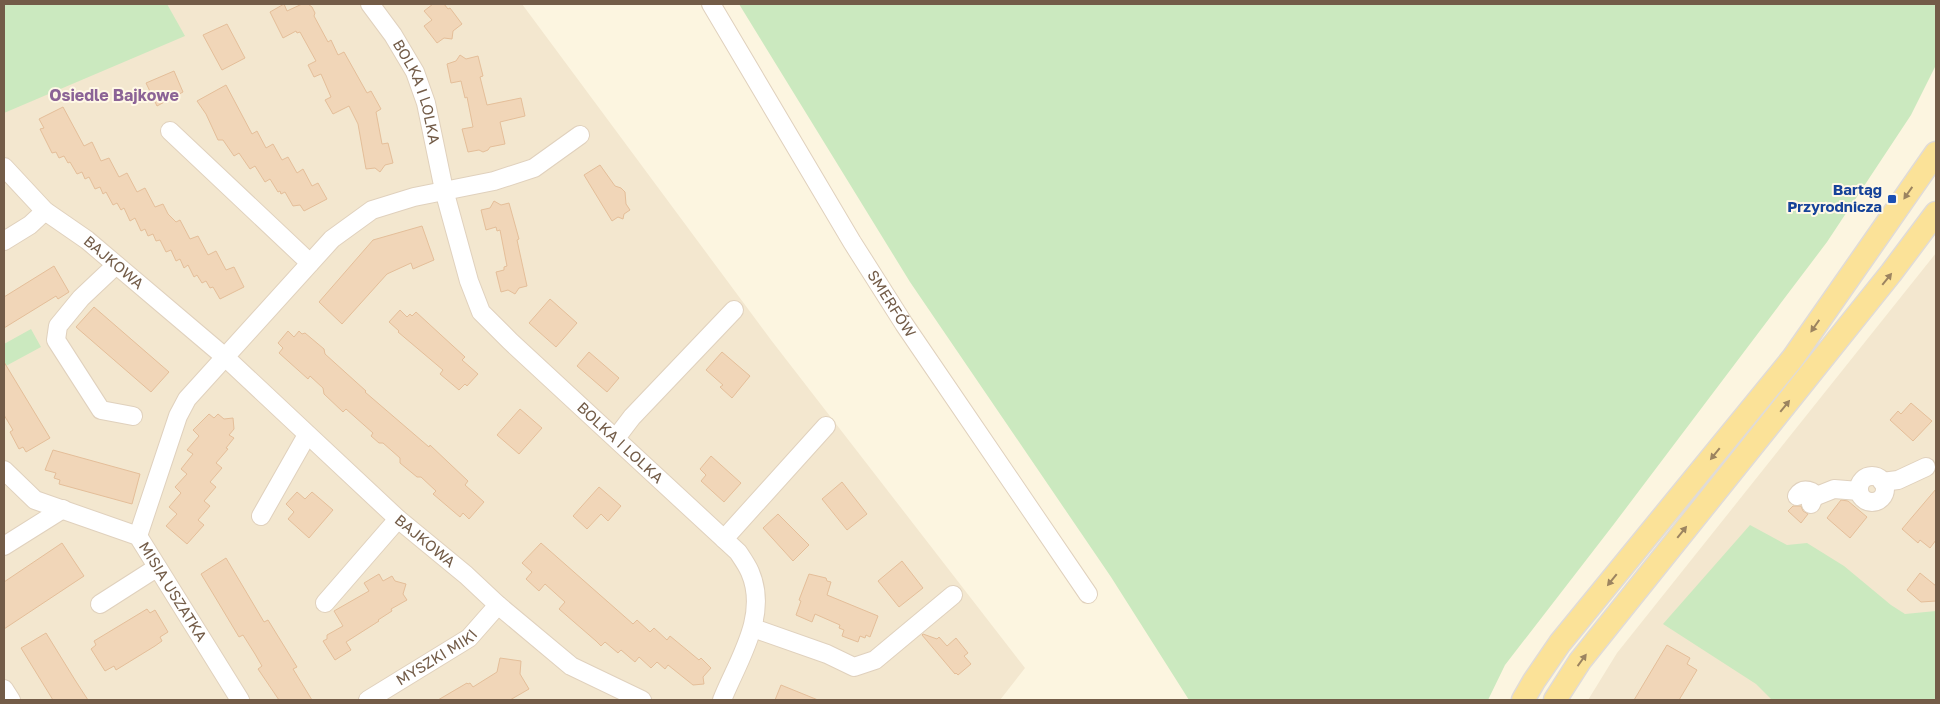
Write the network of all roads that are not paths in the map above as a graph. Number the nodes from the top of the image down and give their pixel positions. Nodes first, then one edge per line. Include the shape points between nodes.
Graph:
1 (370, 4) edge
2 (711, 4) edge
3 (170, 131) dead end
4 (580, 135) dead end
5 (1936, 153) edge
6 (4, 167) edge
7 (444, 190) junction
8 (45, 211) junction
9 (1936, 213) edge
10 (4, 241) edge
11 (310, 263) junction
12 (116, 265) junction
13 (734, 310) dead end
14 (225, 357) junction
15 (133, 416) dead end
16 (826, 426) dead end
17 (307, 435) junction
18 (616, 438) junction
19 (1926, 467) dead end
20 (4, 470) edge
21 (1806, 500) dead end
22 (62, 509) junction
23 (261, 516) dead end
24 (398, 519) junction
25 (138, 536) junction
26 (724, 539) junction
27 (4, 546) edge
28 (158, 569) junction
29 (1088, 594) dead end
30 (953, 595) dead end
31 (325, 603) dead end
32 (100, 604) dead end
33 (498, 605) junction
34 (753, 628) junction
35 (4, 689) edge
36 (11, 700) edge
37 (240, 700) edge
38 (368, 700) edge
39 (642, 700) edge
40 (722, 700) edge
41 (1523, 700) edge
42 (1555, 700) edge

1 - 7 street, BOLKA I LOLKA via 393,34 415,72 426,103
2 - 29 street, SMERFÓW via 899,316
3 - 11 street
4 - 7 street via 534,168 494,181
5 -> 41 main road via 1793,358 1560,643
6 - 8 street, BAJKOWA
7 - 11 street via 372,210 332,240
7 - 18 street, BOLKA I LOLKA via 469,282 481,312
8 - 10 street
8 - 12 street, BAJKOWA
42 -> 9 main road via 1580,661 1892,273
11 - 14 street
12 - 14 street, BAJKOWA
12 - 15 street via 81,298 58,326 56,340 101,410
13 - 18 street
14 - 17 street, BAJKOWA
14 - 25 street via 187,400 178,416
16 - 26 street
17 - 23 street
17 - 24 street, BAJKOWA
18 - 26 street, BOLKA I LOLKA
19 - 21 street via 1898,480 1882,482 1876,477 1867,477 1859,491 1834,489
20 - 22 street, MISIA USZATKA via 35,500
22 - 25 street, MISIA USZATKA
22 - 27 street
24 - 31 street
24 - 33 street, BAJKOWA
25 - 28 street, MISIA USZATKA
26 - 34 street, BOLKA I LOLKA via 738,552 750,571 756,592
28 - 32 street
28 - 37 street, MISIA USZATKA
30 - 34 street via 875,660 854,666
33 - 38 street, MYSZKI MIKI via 469,638
33 - 39 street, BAJKOWA via 571,666
34 - 40 street, BOLKA I LOLKA
35 - 36 street

